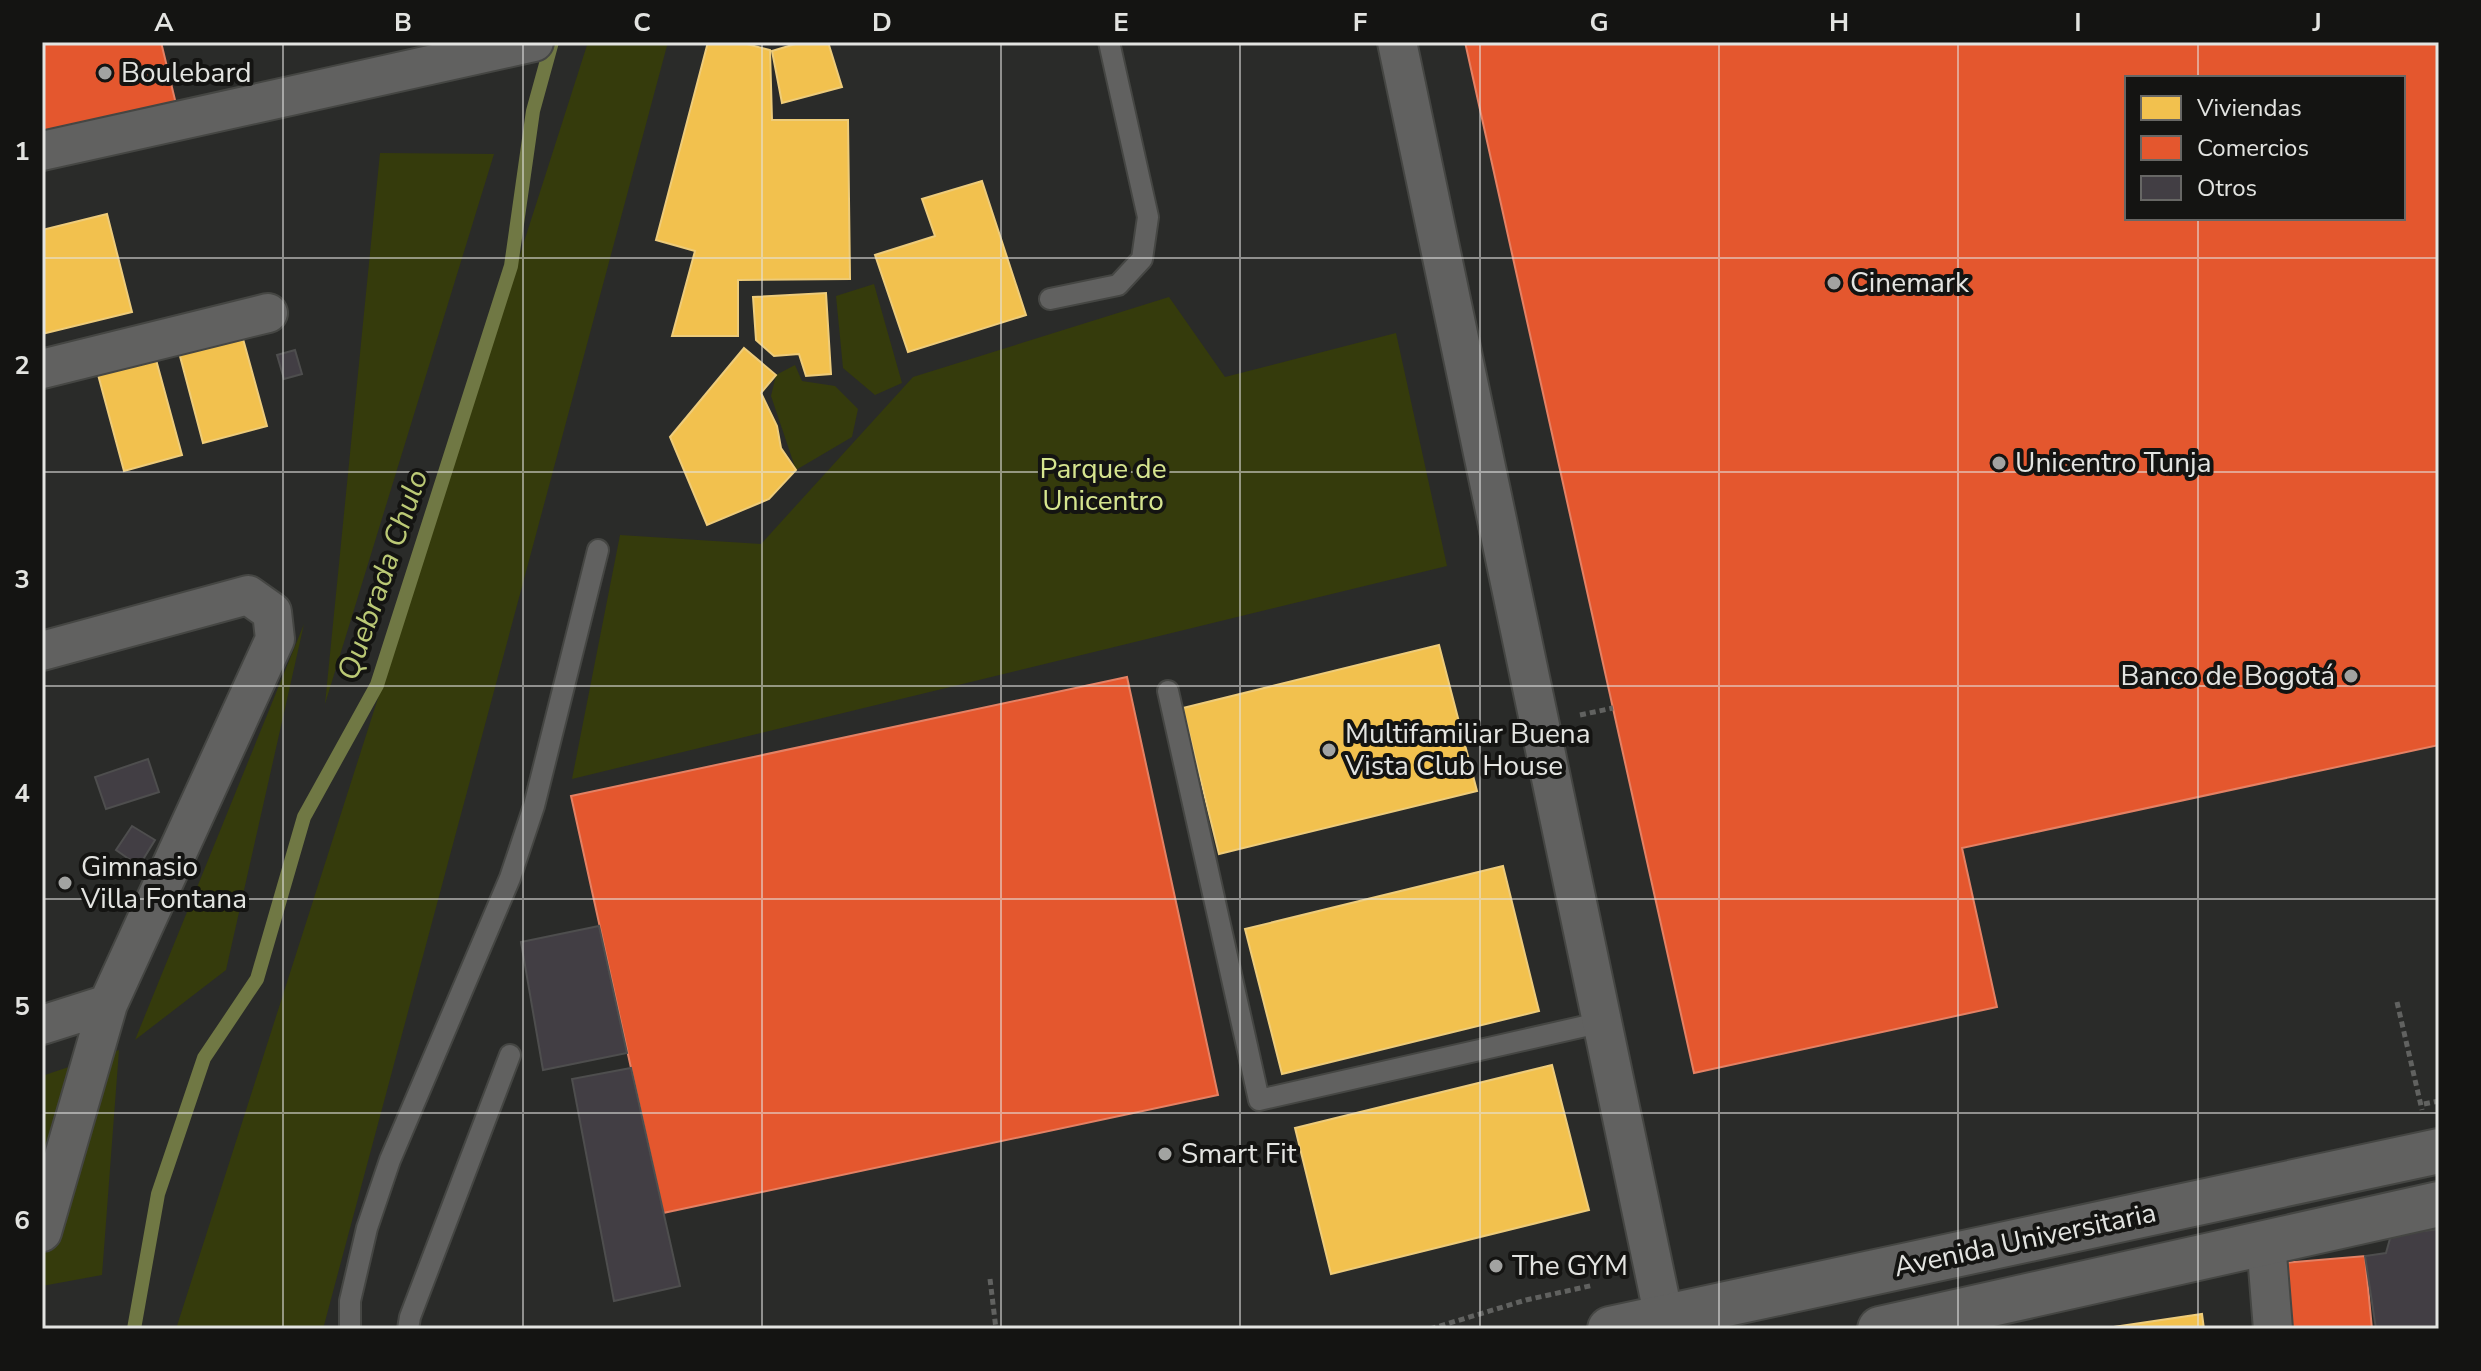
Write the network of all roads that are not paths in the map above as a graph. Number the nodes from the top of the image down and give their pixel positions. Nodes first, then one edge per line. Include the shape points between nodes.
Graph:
1 (534, 42) edge
2 (1109, 42) edge
3 (1397, 42) edge
4 (42, 151) edge
5 (1050, 299) dead end
6 (268, 313) dead end
7 (42, 369) edge
8 (598, 550) dead end
9 (42, 651) edge
10 (1168, 691) dead end
11 (108, 1004) junction
12 (1603, 1022) junction
13 (42, 1025) edge
14 (510, 1055) dead end
15 (2435, 1152) edge
16 (2439, 1204) edge
17 (42, 1232) edge
18 (2266, 1242) junction
19 (1664, 1318) junction
20 (350, 1329) edge
21 (408, 1329) edge
22 (1610, 1329) edge
23 (1880, 1329) edge
24 (2273, 1329) edge

1 - 4 street
2 - 5 lane via 1148,217 1142,259 1118,285
3 - 12 street
6 - 7 street
8 - 20 lane via 534,806 510,878 390,1160 367,1228 350,1301
9 - 11 street via 248,595 272,612 275,639
10 - 12 lane via 1259,1100
11 - 13 street
11 - 17 street
12 - 19 street
14 - 21 lane
15 - 19 main road, Avenida Universitaria
16 - 18 main road, Avenida Universitaria
18 - 23 main road, Avenida Universitaria
18 - 24 street
19 - 22 main road, Avenida Universitaria

